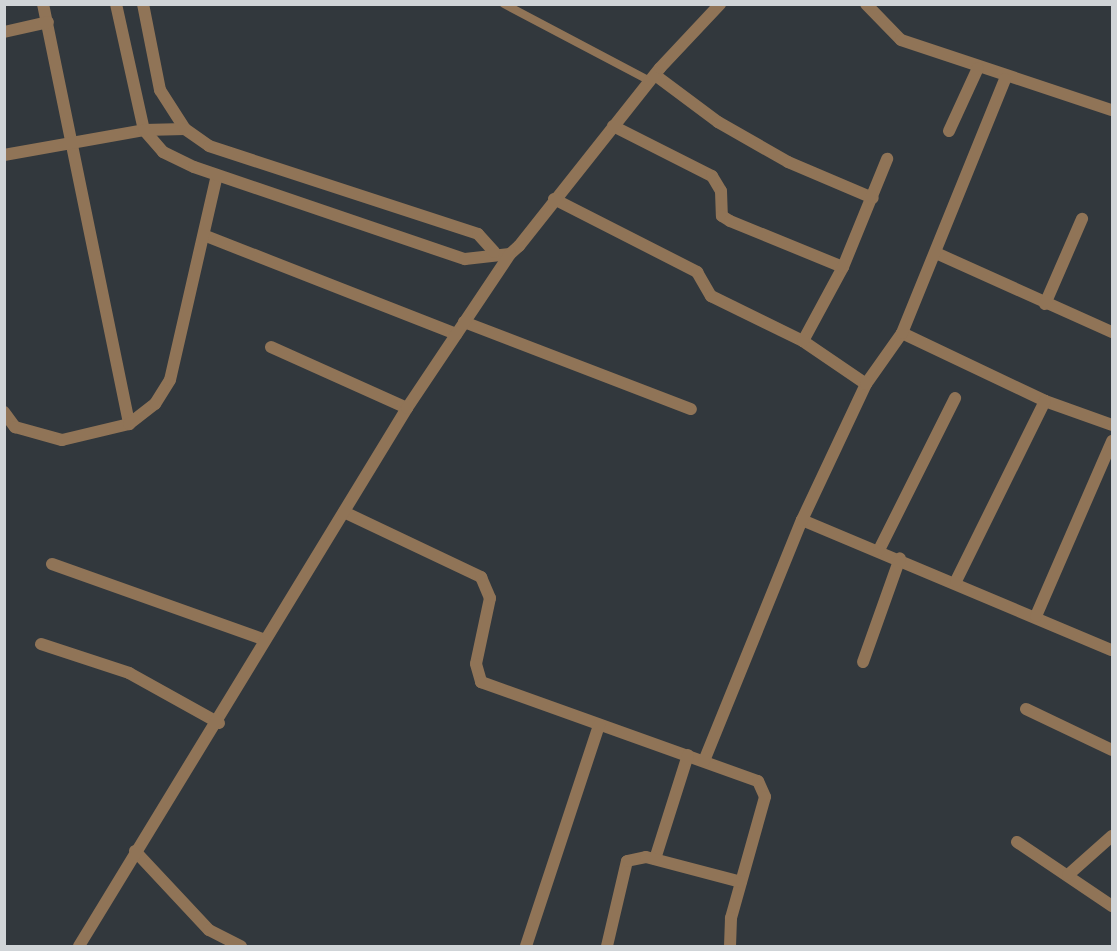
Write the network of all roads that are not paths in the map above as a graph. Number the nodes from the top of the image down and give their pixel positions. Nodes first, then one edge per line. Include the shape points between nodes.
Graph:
1 (43, 4) edge
2 (116, 4) edge
3 (143, 4) edge
4 (504, 4) edge
5 (720, 4) edge
6 (866, 4) edge
7 (48, 22) junction
8 (4, 32) edge
9 (978, 68) junction
10 (652, 78) junction
11 (1005, 79) junction
12 (1113, 110) edge
13 (613, 126) junction
14 (184, 129) junction
15 (144, 130) junction
16 (949, 131) dead end
17 (69, 141) junction
18 (4, 155) edge
19 (887, 159) dead end
20 (217, 175) junction
21 (873, 198) junction
22 (554, 199) junction
23 (1082, 219) dead end
24 (206, 236) junction
25 (494, 252) junction
26 (936, 253) junction
27 (510, 254) junction
28 (843, 267) junction
29 (1045, 304) junction
30 (464, 322) junction
31 (1113, 332) edge
32 (902, 333) junction
33 (456, 334) junction
34 (803, 341) junction
35 (271, 346) dead end
36 (866, 384) junction
37 (955, 398) dead end
38 (1045, 400) junction
39 (407, 408) junction
40 (691, 409) dead end
41 (4, 412) edge
42 (129, 424) junction
43 (1113, 426) edge
44 (1113, 441) edge
45 (344, 512) junction
46 (802, 520) junction
47 (879, 550) junction
48 (900, 558) junction
49 (52, 564) dead end
50 (956, 581) junction
51 (1036, 616) junction
52 (265, 640) junction
53 (41, 644) dead end
54 (1113, 650) edge
55 (862, 662) dead end
56 (1026, 709) dead end
57 (219, 723) junction
58 (598, 725) junction
59 (1113, 750) edge
60 (688, 755) junction
61 (704, 761) junction
62 (1113, 836) edge
63 (1017, 842) dead end
64 (135, 851) junction
65 (655, 858) junction
66 (1068, 875) junction
67 (741, 882) junction
68 (1113, 906) edge
69 (79, 946) edge
70 (241, 946) edge
71 (526, 946) edge
72 (607, 946) edge
73 (730, 946) edge

1 - 7 street
2 - 15 street
3 - 14 street via 160,90
4 - 10 lane
5 - 10 street
6 - 9 street via 900,40
7 - 8 street
7 - 17 street
9 - 11 street
9 - 16 street
10 - 13 street
10 - 21 street via 788,162
11 - 12 street
11 - 26 street
13 - 22 street
13 - 28 street via 712,176 721,191 722,216 730,221
14 - 15 street
14 - 25 street via 209,146 478,234
15 - 17 street
15 - 20 street via 176,160
17 - 18 street
17 - 42 street
19 - 21 street
20 - 24 street
20 - 25 street via 465,260
21 - 28 street
22 - 27 street
22 - 34 street via 697,273 711,296
23 - 29 street
24 - 33 street
24 - 42 street via 170,380 155,404
25 - 27 street
26 - 29 street
26 - 32 street
27 - 30 street
28 - 34 street
29 - 31 street
30 - 33 street
30 - 40 street
32 - 36 street
32 - 38 street
33 - 39 street
34 - 36 street
35 - 39 street
36 - 46 street
37 - 47 street
38 - 43 street
38 - 50 street
39 - 45 street
41 - 42 street via 15,427 62,440
44 - 51 street
45 - 52 street
45 - 58 street via 481,577 490,598 476,664 481,682
46 - 47 street
46 - 61 street
47 - 48 street
48 - 50 street
48 - 55 street
49 - 52 street
50 - 51 street
51 - 54 street
52 - 57 street
53 - 57 street via 129,672
56 - 59 street
57 - 64 street
58 - 60 street
58 - 71 street
60 - 61 street
60 - 65 street
61 - 67 street via 748,773 763,788 765,798
62 - 66 street
63 - 66 street
64 - 69 street
64 - 70 street via 209,930
65 - 67 street
65 - 72 street via 627,861
66 - 68 street
67 - 73 street via 731,918

